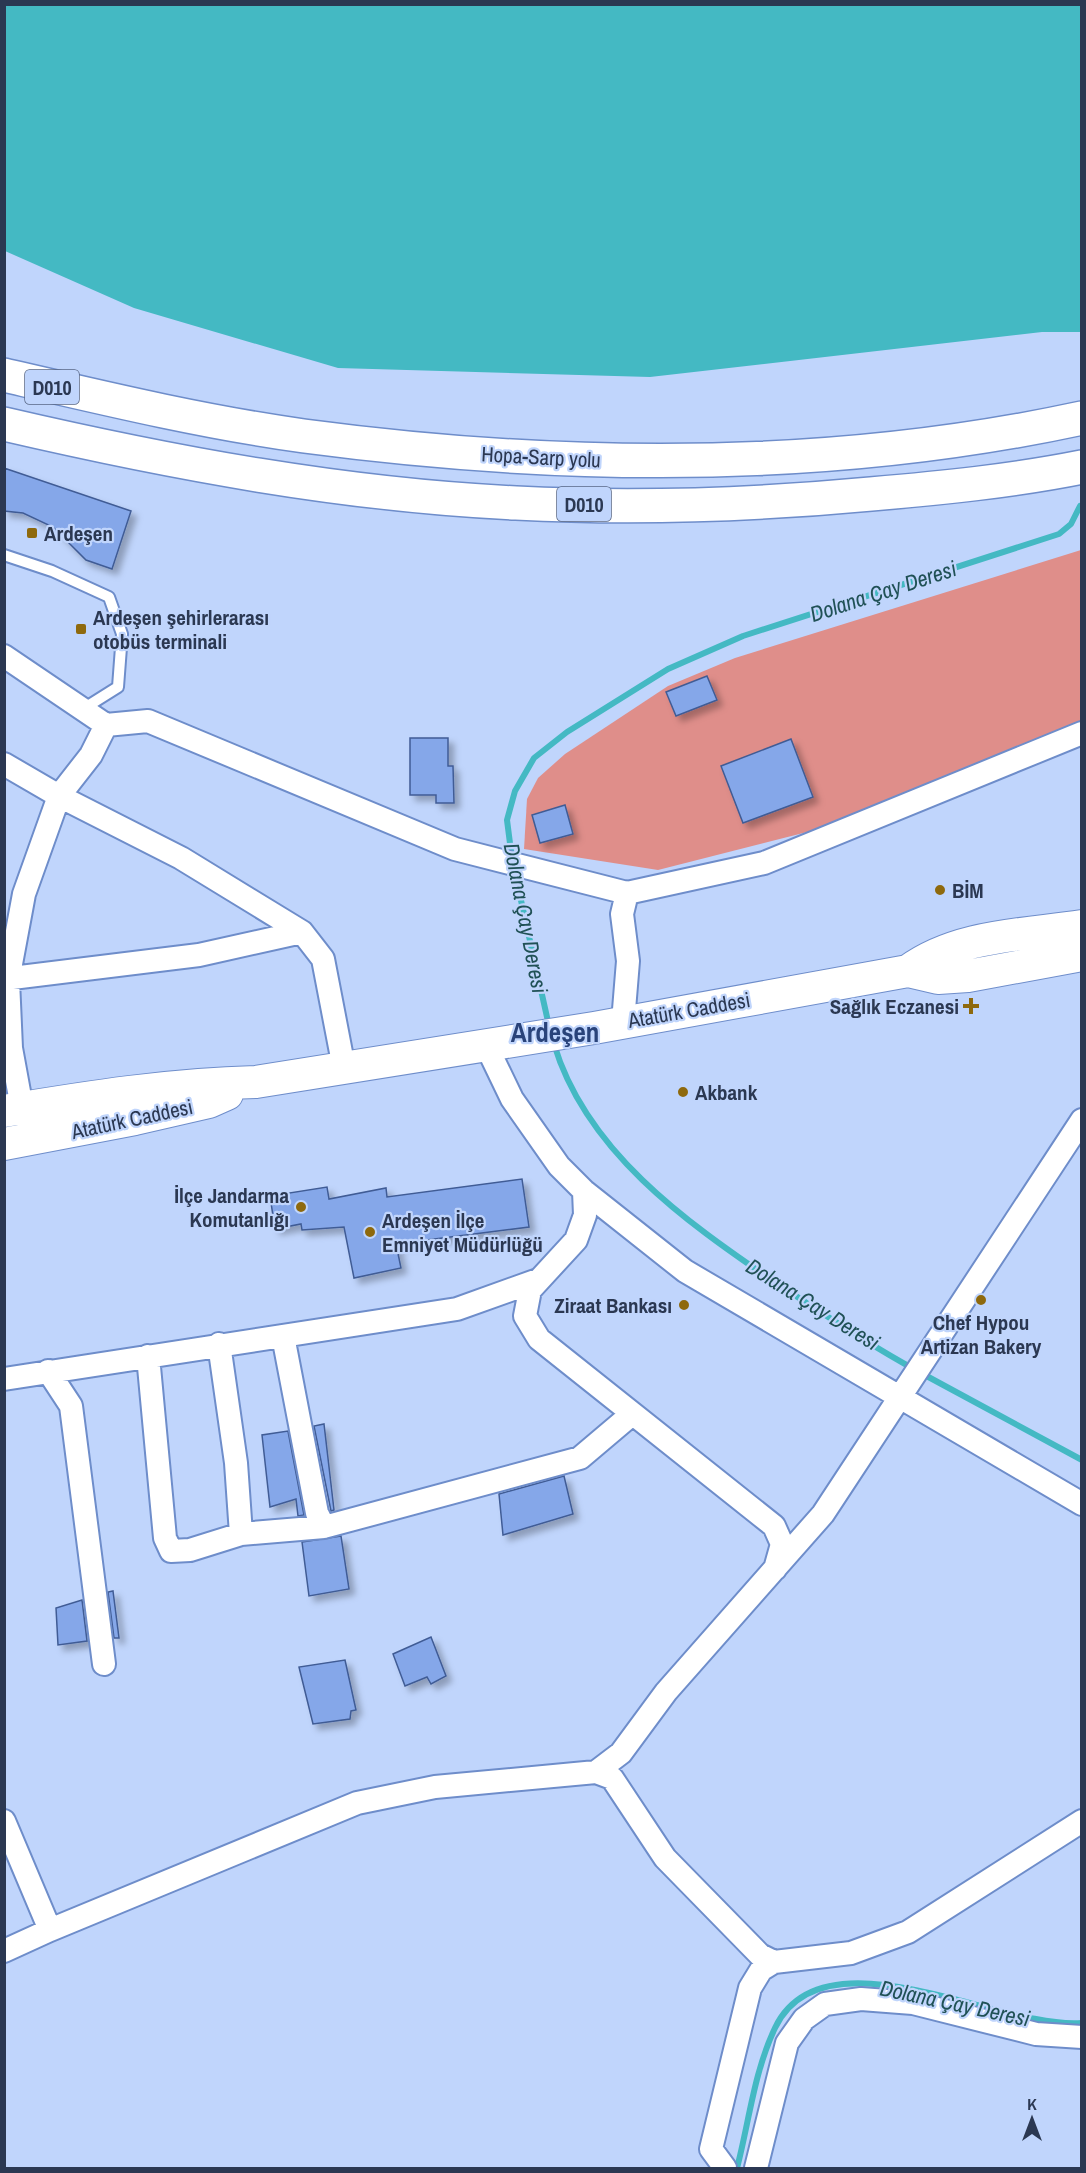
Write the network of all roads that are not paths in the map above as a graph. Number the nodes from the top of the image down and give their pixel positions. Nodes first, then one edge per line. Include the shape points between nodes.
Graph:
1 (4, 375) edge
2 (1082, 418) edge
3 (4, 424) edge
4 (1082, 467) edge
5 (4, 555) edge
6 (4, 656) edge
7 (83, 709) junction
8 (106, 725) junction
9 (1082, 733) edge
10 (4, 764) edge
11 (59, 796) junction
12 (627, 893) junction
13 (1082, 926) edge
14 (302, 932) junction
15 (1082, 955) edge
16 (908, 970) junction
17 (6, 980) edge
18 (608, 1025) junction
19 (500, 1043) junction
20 (344, 1068) junction
21 (256, 1082) junction
22 (13, 1109) edge
23 (1082, 1120) edge
24 (4, 1144) edge
25 (584, 1191) junction
26 (538, 1280) junction
27 (283, 1336) junction
28 (219, 1344) junction
29 (148, 1356) junction
30 (48, 1371) junction
31 (4, 1379) edge
32 (903, 1392) junction
33 (632, 1414) junction
34 (1082, 1504) edge
35 (324, 1527) junction
36 (241, 1534) junction
37 (774, 1572) junction
38 (104, 1664) dead end
39 (597, 1772) junction
40 (4, 1821) edge
41 (1082, 1821) edge
42 (50, 1930) junction
43 (4, 1952) edge
44 (774, 1962) junction
45 (1082, 2037) edge
46 (725, 2169) edge
47 (756, 2169) edge

1 - 2 highway, Hopa-Sarp yolu / D010 via 100,398 302,436 504,456 618,461 834,453 948,442
3 - 4 highway, D010 via 234,471 377,492 516,503 757,504 958,486
5 - 7 lane via 109,597 122,634 118,687
6 - 7 street
7 - 8 street
8 - 11 street via 91,755
8 - 12 street via 148,721 455,849
9 - 12 street via 764,863
10 - 11 street
11 - 14 street via 181,858
11 - 17 street via 24,894
12 - 18 street via 622,914 628,961
13 - 16 main road, Atatürk Caddesi via 964,944 928,956
14 - 17 street via 199,955
14 - 20 street via 323,959
15 - 16 main road, Atatürk Caddesi via 968,976 938,978
16 - 18 main road, Atatürk Caddesi
17 - 22 street
18 - 19 main road, Atatürk Caddesi
19 - 20 main road, Atatürk Caddesi
19 - 25 street via 512,1099 559,1166
20 - 21 main road, Atatürk Caddesi
21 - 22 main road, Atatürk Caddesi via 143,1089
21 - 24 main road, Atatürk Caddesi via 209,1102
23 - 32 street
25 - 26 street via 585,1215 576,1240
25 - 32 street via 685,1271
26 - 27 street via 457,1310
26 - 33 street via 530,1290 525,1316 539,1339
27 - 28 street
27 - 35 street via 317,1513
28 - 29 street
28 - 36 street via 236,1463
29 - 30 street
29 - 36 street via 165,1538 171,1551 190,1550
30 - 31 street
30 - 38 street via 71,1406
32 - 34 street
32 - 37 street via 823,1514
33 - 35 street via 580,1458
33 - 37 street via 774,1526 782,1544
35 - 36 street
37 - 39 street via 666,1692 621,1753
39 - 42 street via 435,1787 357,1803
39 - 44 street via 612,1778 665,1858 760,1955
40 - 42 street
41 - 44 street via 908,1932 851,1953
42 - 43 street
44 - 46 street via 761,1970 750,1988 711,2149
45 - 47 street via 1036,2034 913,2003 861,1999 825,2004 804,2019 787,2043

